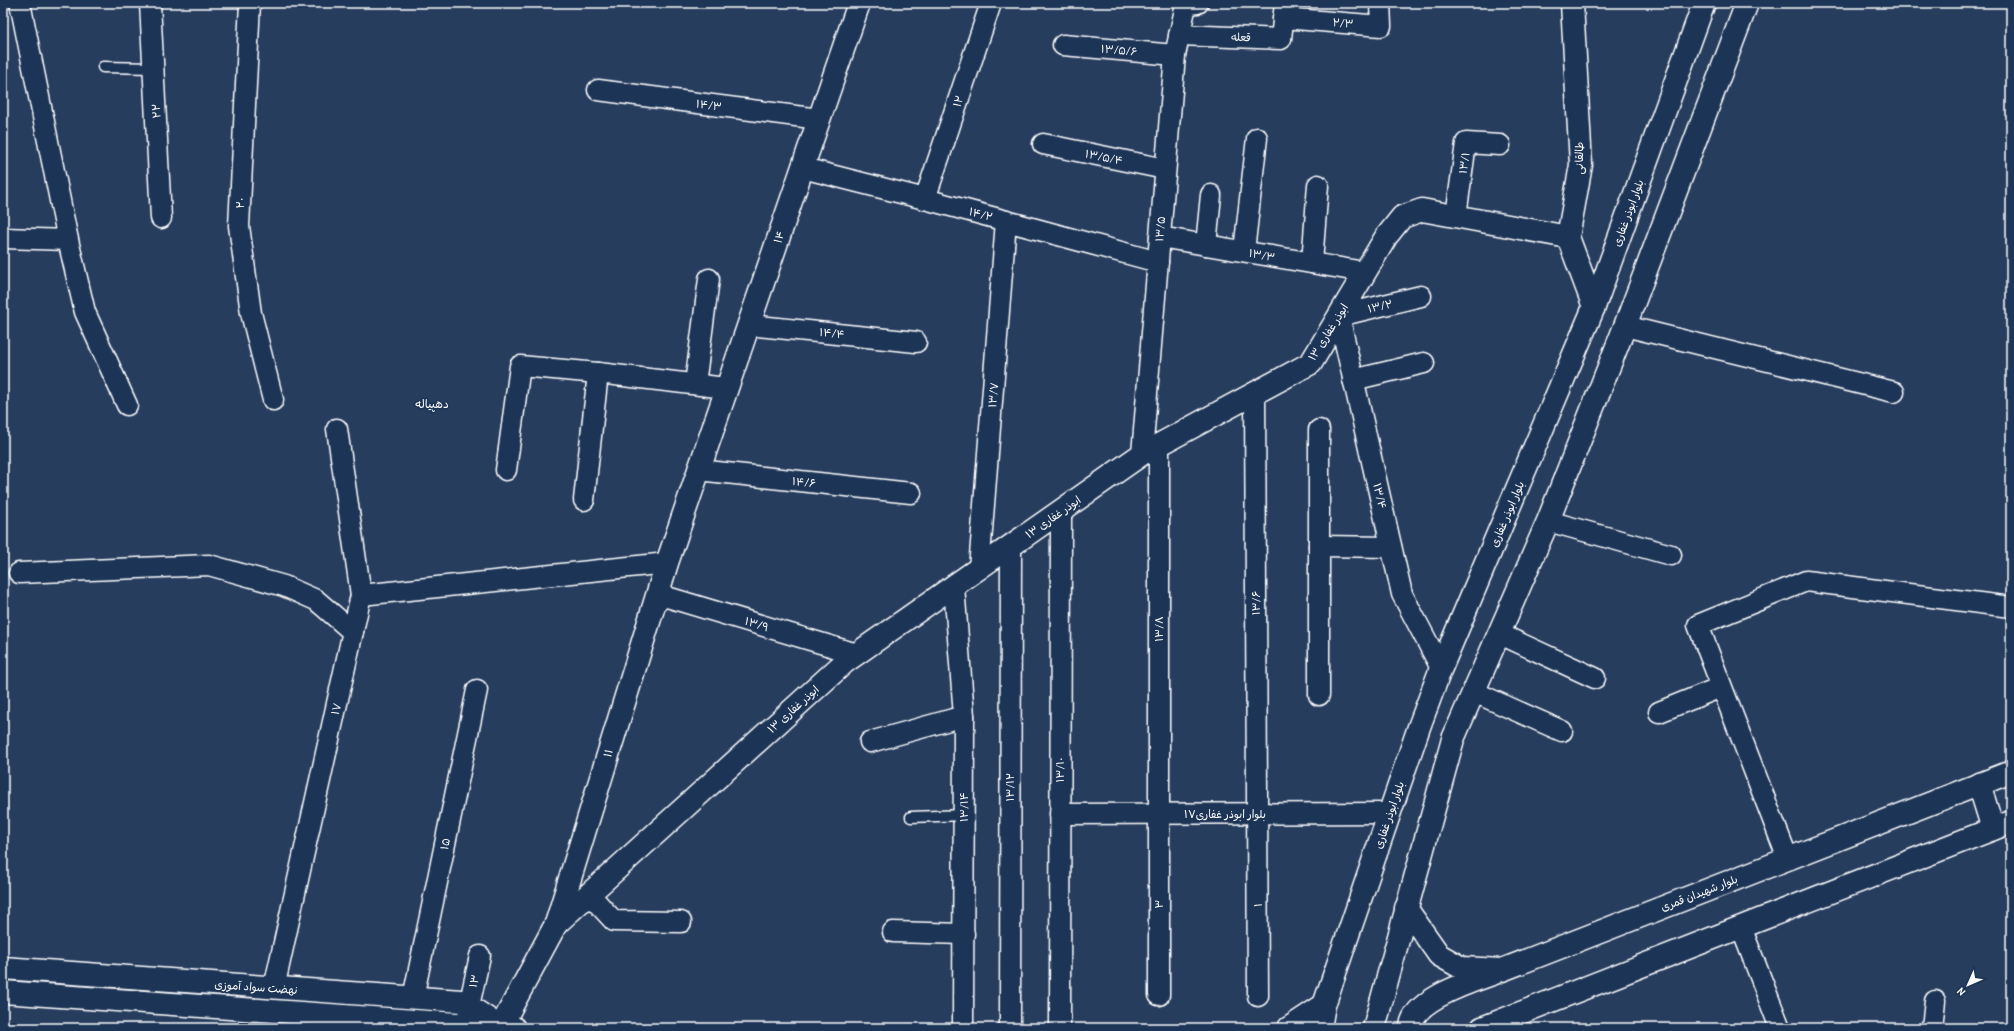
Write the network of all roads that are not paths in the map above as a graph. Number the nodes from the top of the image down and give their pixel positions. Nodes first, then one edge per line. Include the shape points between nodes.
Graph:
1 (20, 3) edge
2 (150, 3) edge
3 (250, 3) edge
4 (859, 3) edge
5 (991, 3) edge
6 (1381, 3) edge
7 (1572, 3) edge
8 (1704, 3) edge
9 (1747, 3) edge
10 (1192, 4) edge
11 (1284, 10) edge
12 (1179, 35) junction
13 (1063, 45) dead end
14 (1175, 55) junction
15 (103, 67) dead end
16 (153, 68) junction
17 (598, 90) dead end
18 (819, 120) junction
19 (1257, 138) dead end
20 (1043, 144) dead end
21 (1500, 145) dead end
22 (803, 168) junction
23 (1166, 169) junction
24 (1318, 185) dead end
25 (1211, 195) dead end
26 (925, 199) junction
27 (1456, 216) junction
28 (161, 218) dead end
29 (1006, 221) junction
30 (1160, 237) junction
31 (1568, 237) junction
32 (3, 238) edge
33 (68, 240) junction
34 (1206, 245) junction
35 (1244, 251) junction
36 (1158, 262) junction
37 (1312, 263) junction
38 (1364, 272) junction
39 (709, 279) dead end
40 (1421, 296) dead end
41 (1594, 307) junction
42 (1339, 316) junction
43 (748, 325) junction
44 (1625, 326) junction
45 (916, 342) dead end
46 (1424, 363) dead end
47 (598, 373) junction
48 (1354, 380) junction
49 (695, 384) junction
50 (726, 388) junction
51 (1894, 392) dead end
52 (1255, 393) junction
53 (273, 400) dead end
54 (127, 405) dead end
55 (337, 428) dead end
56 (1319, 430) dead end
57 (1150, 450) junction
58 (506, 470) dead end
59 (698, 470) junction
60 (911, 493) dead end
61 (584, 500) dead end
62 (1061, 511) junction
63 (1548, 521) junction
64 (1010, 546) junction
65 (1319, 546) junction
66 (1391, 547) junction
67 (1671, 555) dead end
68 (667, 563) junction
69 (979, 568) junction
70 (19, 573) dead end
71 (954, 586) junction
72 (657, 594) junction
73 (361, 596) junction
74 (2011, 607) edge
75 (353, 632) junction
76 (1500, 634) junction
77 (857, 654) junction
78 (1441, 668) junction
79 (1595, 678) dead end
80 (1722, 687) junction
81 (477, 690) dead end
82 (1474, 692) junction
83 (1319, 695) dead end
84 (1659, 712) dead end
85 (964, 716) junction
86 (1562, 731) dead end
87 (870, 742) dead end
88 (2011, 772) edge
89 (1979, 784) junction
90 (1390, 813) junction
91 (1060, 814) junction
92 (1159, 814) junction
93 (1257, 814) junction
94 (964, 815) junction
95 (911, 817) dead end
96 (2002, 826) edge
97 (1788, 859) junction
98 (589, 894) junction
99 (1406, 908) junction
100 (681, 922) dead end
101 (556, 924) junction
102 (1741, 927) junction
103 (893, 932) dead end
104 (964, 934) junction
105 (480, 956) dead end
106 (3, 968) edge
107 (1502, 970) junction
108 (274, 988) junction
109 (3, 992) edge
110 (1159, 995) dead end
111 (1258, 996) dead end
112 (413, 998) junction
113 (1935, 1000) dead end
114 (1324, 1005) junction
115 (469, 1006) junction
116 (501, 1028) edge
117 (515, 1028) edge
118 (963, 1028) edge
119 (1010, 1028) edge
120 (1060, 1028) edge
121 (1288, 1028) edge
122 (1320, 1028) edge
123 (1374, 1028) edge
124 (1411, 1028) edge
125 (1482, 1028) edge
126 (1780, 1028) edge
127 (1932, 1028) edge

1 - 33 street
2 - 16 street, ۲۲
3 - 53 street, ۲۰ via 239,226 251,313
4 - 18 street, ۱۴
5 - 26 street, ۱۲
6 - 11 street, ۲/۳ via 1381,26
7 - 31 street, طالقانی via 1581,165
8 - 41 street, بلوار ابوذر غفاری
9 - 44 street
10 - 12 street, ۱۳/۵
11 - 12 street, قعله via 1281,39
12 - 14 street, ۱۳/۵
13 - 14 street, ۱۳/۵/۶
14 - 23 street, ۱۳/۵
15 - 16 lane
16 - 28 street, ۲۲
17 - 18 street, ۱۴/۳
18 - 22 street, ۱۴
19 - 35 street
20 - 23 street, ۱۳/۵/۴
21 - 27 street, ۱۳/۱ via 1466,143
22 - 26 street, ۱۴/۲
22 - 43 street, ۱۴
23 - 30 street, ۱۳/۵
24 - 37 street
25 - 34 street
26 - 29 street, ۱۴/۲
27 - 31 street, ۱۳ ابوذر غفاری
27 - 38 street, ۱۳ ابوذر غفاری via 1422,210 1402,217
29 - 36 street, ۱۴/۲
29 - 69 street, ۱۳/۷
30 - 34 street, ۱۳/۳
30 - 36 street, ۱۳/۵
31 - 41 street
32 - 33 street
33 - 54 street via 85,312
34 - 35 street, ۱۳/۳
35 - 37 street, ۱۳/۳
36 - 57 street, ۱۳/۵
37 - 38 street, ۱۳/۳
38 - 42 street, ۱۳ ابوذر غفاری
39 - 49 street
40 - 42 street, ۱۳/۲
41 - 78 street, بلوار ابوذر غفاری
42 - 48 street, ۱۳/۴
42 - 52 street, ۱۳ ابوذر غفاری via 1312,363
43 - 45 street, ۱۴/۴
43 - 50 street, ۱۴
44 - 51 street
44 - 63 street
46 - 48 street
47 - 49 street
47 - 58 street via 520,366
47 - 61 street
48 - 66 street, ۱۳/۴
49 - 50 street
50 - 59 street, ۱۴
52 - 57 street, ۱۳ ابوذر غفاری
52 - 93 street, ۱۳/۶
55 - 73 street, ۱۷
56 - 65 street
57 - 62 street, ۱۳ ابوذر غفاری
57 - 92 street, ۱۳/۸
59 - 60 street, ۱۴/۶
59 - 68 street, ۱۱
62 - 64 street, ۱۳ ابوذر غفاری
62 - 91 street, ۱۳/۱۰
63 - 67 street
63 - 76 street
64 - 69 street, ۱۳ ابوذر غفاری
64 - 119 street, ۱۳/۱۲
65 - 66 street
65 - 83 street
66 - 78 street, ۱۳/۴ via 1402,594
68 - 72 street, ۱۱
68 - 73 street
69 - 71 street, ۱۳ ابوذر غفاری
70 - 75 street via 209,565 284,586 310,597
71 - 77 street, ۱۳ ابوذر غفاری
71 - 85 street, ۱۳/۱۴
72 - 77 street, ۱۳/۹
72 - 101 street, ۱۱
73 - 75 street, ۱۷
74 - 80 street via 1806,581 1698,625
75 - 108 street, ۱۷
76 - 79 street
76 - 82 street
77 - 98 street, ۱۳ ابوذر غفاری via 839,667
78 - 90 street, بلوار ابوذر غفاری
80 - 84 street
80 - 97 street
81 - 112 street, ۱۵
82 - 86 street
82 - 99 street via 1454,739
85 - 87 street
85 - 94 street, ۱۳/۱۴
88 - 89 street, بلوار شهیدان قمری
89 - 96 street
89 - 97 street, بلوار شهیدان قمری
90 - 93 street, بلوار ابوذر غفاری۱۷
90 - 114 street, بلوار ابوذر غفاری
91 - 92 street, بلوار ابوذر غفاری۱۷
91 - 120 street, ۱۳/۱۰
92 - 93 street, بلوار ابوذر غفاری۱۷
92 - 110 street, ۳
93 - 111 street, ۱
94 - 95 lane
94 - 104 street, ۱۳/۱۴
96 - 102 street
97 - 107 street, بلوار شهیدان قمری
98 - 100 street via 614,921
98 - 101 street, ۱۳ ابوذر غفاری
99 - 107 street, بلوار شهیدان قمری via 1439,955 1462,968
99 - 123 street
101 - 116 street, ۱۱
102 - 125 street
102 - 126 street
103 - 104 street
104 - 118 street, ۱۳/۱۴
105 - 115 street, ۱۳
106 - 108 street, نهضت سواد آموزی
107 - 124 street via 1435,996 1417,1014
108 - 112 street, نهضت سواد آموزی
109 - 116 street, نهضت سواد آموزی
112 - 115 street, نهضت سواد آموزی via 461,1002
113 - 127 street
114 - 121 street
114 - 122 street, بلوار ابوذر غفاری
115 - 116 street, نهضت سواد آموزی
116 - 117 street, نهضت سواد آموزی

